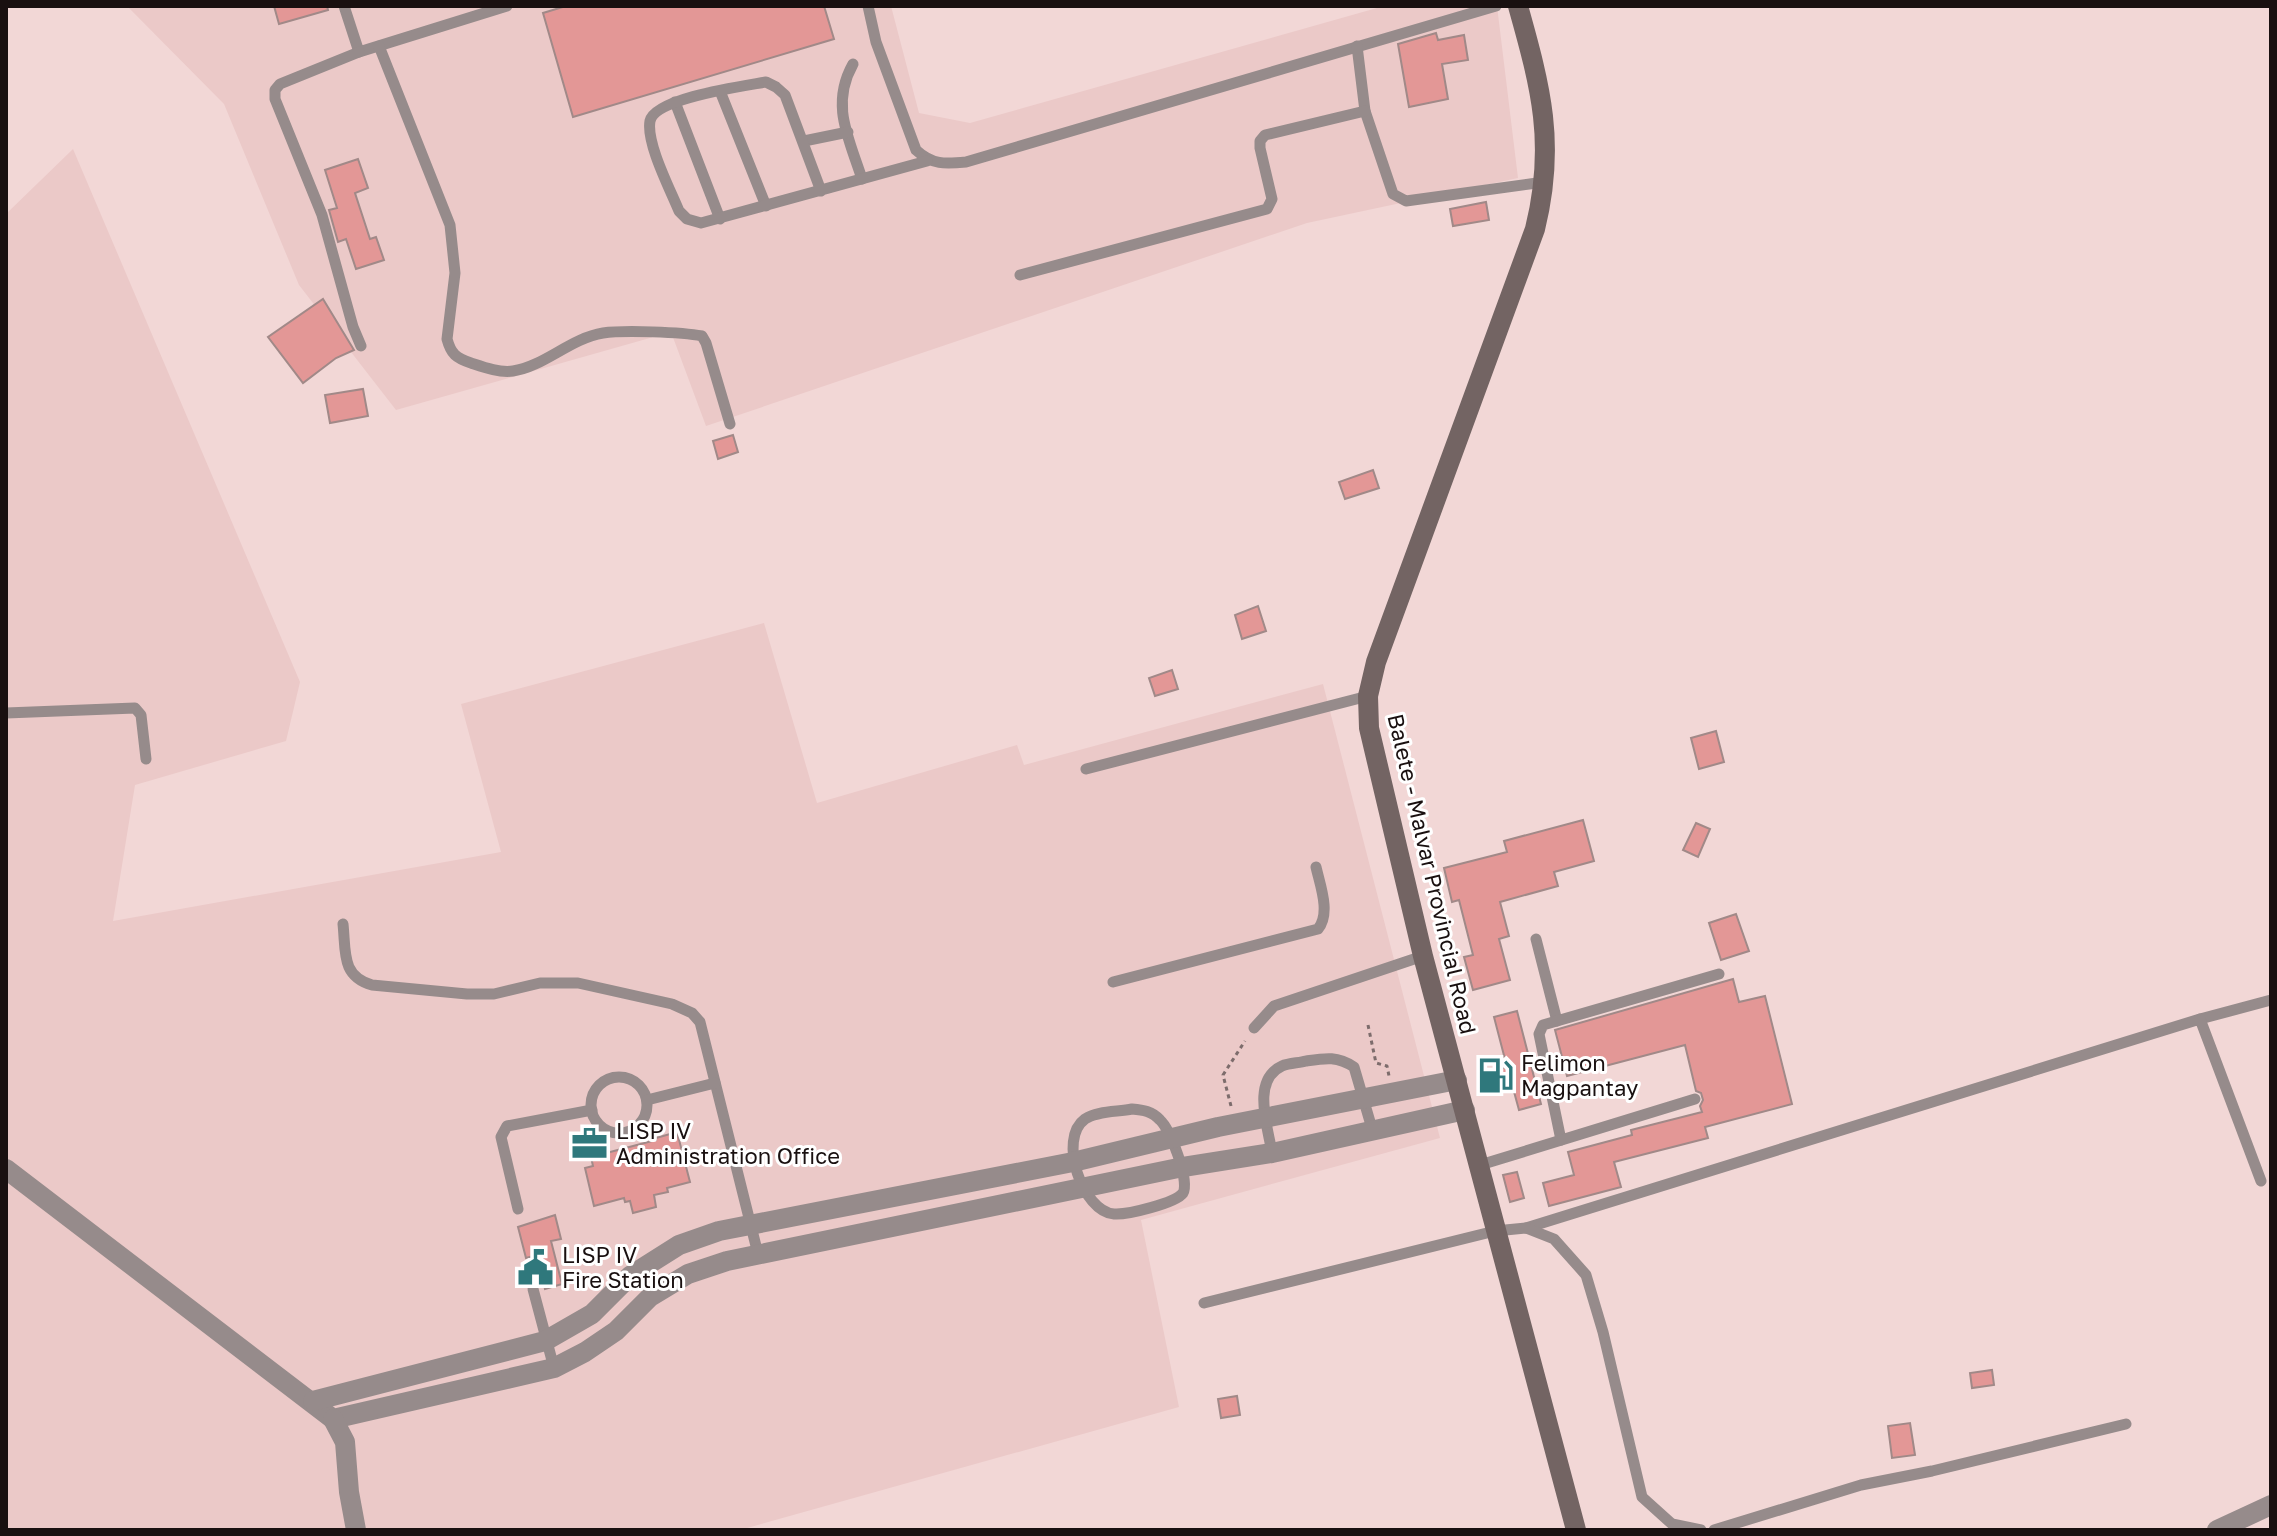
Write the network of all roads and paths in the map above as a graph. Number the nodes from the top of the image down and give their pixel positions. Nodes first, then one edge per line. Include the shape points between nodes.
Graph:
1 (344, 6) edge
2 (507, 6) edge
3 (868, 6) edge
4 (1496, 6) edge
5 (1518, 6) edge
6 (379, 46) junction
7 (1357, 46) junction
8 (359, 52) junction
9 (853, 64) dead end
10 (720, 91) junction
11 (675, 102) junction
12 (1365, 111) junction
13 (848, 132) junction
14 (804, 141) junction
15 (927, 161) junction
16 (862, 179) junction
17 (1544, 182) junction
18 (821, 191) junction
19 (766, 206) junction
20 (720, 219) junction
21 (1020, 275) dead end
22 (361, 346) dead end
23 (730, 424) dead end
24 (1368, 696) junction
25 (6, 713) edge
26 (146, 759) dead end
27 (1086, 769) dead end
28 (1316, 867) dead end
29 (343, 924) dead end
30 (1536, 939) dead end
31 (1423, 956) junction
32 (1719, 974) dead end
33 (1113, 982) dead end
34 (2271, 1000) edge
35 (2200, 1019) junction
36 (1557, 1021) junction
37 (1254, 1028) joint
38 (1457, 1080) junction
39 (715, 1083) junction
40 (1364, 1098) junction
41 (1695, 1099) dead end
42 (647, 1100) junction
43 (592, 1110) junction
44 (1465, 1110) junction
45 (1267, 1118) junction
46 (1235, 1124) junction
47 (1373, 1132) junction
48 (1170, 1139) junction
49 (1561, 1140) junction
50 (1272, 1153) junction
51 (1073, 1162) junction
52 (1480, 1165) junction
53 (1183, 1167) junction
54 (6, 1169) edge
55 (2261, 1181) dead end
56 (1085, 1189) junction
57 (518, 1209) dead end
58 (749, 1225) junction
59 (1526, 1228) junction
60 (1495, 1231) junction
61 (758, 1254) junction
62 (533, 1289) dead end
63 (1204, 1303) dead end
64 (545, 1341) junction
65 (554, 1368) junction
66 (313, 1401) junction
67 (333, 1419) junction
68 (2126, 1424) dead end
69 (2271, 1505) edge
70 (356, 1530) edge
71 (1576, 1530) edge
72 (1701, 1530) edge
73 (1714, 1530) edge
74 (2217, 1530) edge

1 - 8 lane
2 - 6 lane
3 - 15 lane via 906,124 916,150
4 - 7 lane
5 - 17 main road, Balete - Malvar Provincial Road via 1540,86 1546,129
6 - 8 lane
6 - 23 lane via 450,225 455,273 447,339 456,358 512,372 603,333 702,336
7 - 12 lane
7 - 15 lane via 966,162
8 - 22 lane via 280,84 275,99 322,215
9 - 13 lane via 840,97
10 - 11 lane
10 - 14 lane via 766,82 776,87 785,95
10 - 19 lane
11 - 20 lane
11 - 20 lane via 657,110 650,120 651,138 679,211 701,223
12 - 17 lane via 1399,199
12 - 21 lane via 1265,135 1260,148 1272,199 1267,209
13 - 14 lane
13 - 16 lane
14 - 18 lane
15 - 16 lane
16 - 18 lane
17 - 24 main road, Balete - Malvar Provincial Road via 1535,229
18 - 19 lane
19 - 20 lane
24 - 27 lane
24 - 31 main road, Balete - Malvar Provincial Road via 1369,728
25 - 26 lane via 135,708 141,715
28 - 33 lane via 1325,911 1318,929
29 - 39 lane via 349,971 372,985 494,994 559,982 682,1008 700,1022
30 - 36 lane
31 - 37 lane via 1274,1006
31 - 38 main road, Balete - Malvar Provincial Road
32 - 36 lane
34 - 35 lane
35 - 55 lane
35 - 59 lane
36 - 49 lane via 1543,1025 1539,1034
37 - 46 path via 1223,1075
38 - 40 street
38 - 44 main road, Balete - Malvar Provincial Road
39 - 42 lane
39 - 58 lane
40 - 45 street
40 - 45 lane via 1354,1067 1344,1060 1331,1057 1283,1065 1263,1089
40 - 47 lane
41 - 49 lane
42 - 43 lane via 636,1082 615,1077 597,1089
42 - 43 lane via 642,1121 624,1133 603,1128
43 - 57 lane via 503,1130
44 - 47 street
44 - 52 main road, Balete - Malvar Provincial Road
45 - 46 street
45 - 50 lane
46 - 48 street
47 - 50 street
48 - 51 street
48 - 51 lane via 1163,1122 1146,1110 1092,1115 1072,1138
48 - 53 lane
49 - 52 lane
50 - 53 street
51 - 56 lane
51 - 58 street
52 - 60 main road, Balete - Malvar Provincial Road
53 - 56 street
53 - 56 lane via 1186,1183 1175,1201 1131,1211 1105,1212
54 - 66 street
56 - 61 street
58 - 61 lane
58 - 64 street via 679,1245 630,1276 592,1314
59 - 60 lane
59 - 72 lane via 1554,1239 1586,1275 1642,1497 1672,1524
60 - 63 lane
60 - 71 main road, Balete - Malvar Provincial Road
61 - 65 street via 688,1274 650,1297 616,1331
62 - 64 lane
64 - 65 lane
64 - 66 street
65 - 67 street
66 - 67 street
67 - 70 street via 345,1442
68 - 73 lane via 1861,1485
69 - 74 street

